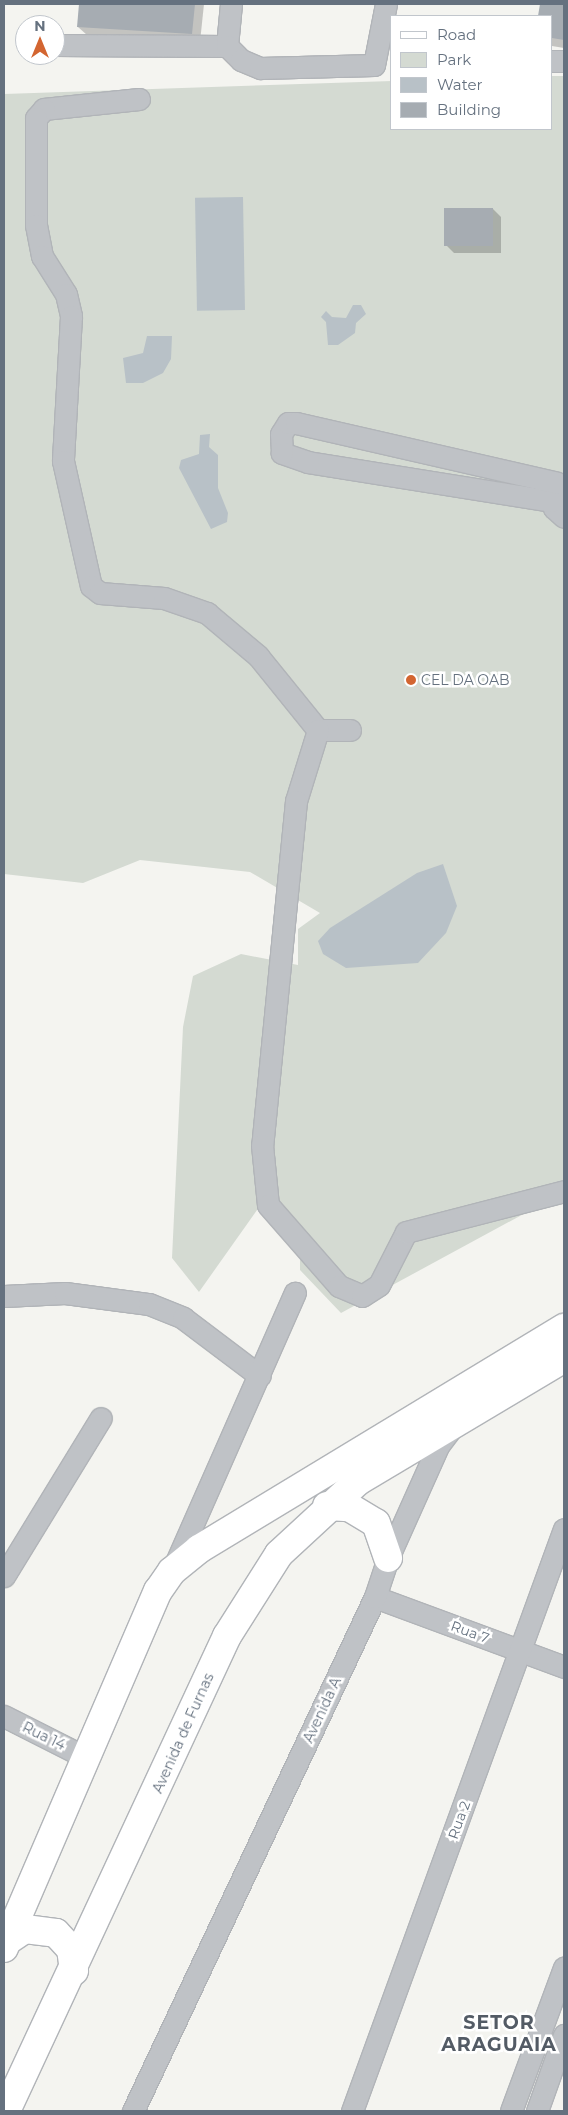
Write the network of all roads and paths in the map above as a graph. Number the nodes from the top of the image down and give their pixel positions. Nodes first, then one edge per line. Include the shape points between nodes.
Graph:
1 (231, 4) edge
2 (386, 4) edge
3 (65, 45) edge
4 (227, 46) junction
5 (383, 65) edge
6 (139, 98) dead end
7 (559, 495) edge
8 (318, 730) junction
9 (350, 730) dead end
10 (564, 1190) edge
11 (295, 1293) dead end
12 (4, 1296) edge
13 (564, 1328) edge
14 (564, 1358) edge
15 (260, 1376) junction
16 (102, 1418) dead end
17 (451, 1429) junction
18 (201, 1503) junction
19 (327, 1506) junction
20 (564, 1529) edge
21 (210, 1543) junction
22 (388, 1558) junction
23 (172, 1571) junction
24 (4, 1576) edge
25 (375, 1597) junction
26 (521, 1651) junction
27 (564, 1667) edge
28 (4, 1716) edge
29 (85, 1757) junction
30 (5, 1945) edge
31 (564, 1968) edge
32 (74, 1971) junction
33 (564, 2035) edge
34 (6, 2111) edge
35 (133, 2111) edge
36 (352, 2111) edge
37 (510, 2111) edge
38 (537, 2111) edge

1 - 4 street
2 - 5 street
3 - 4 street
4 - 5 street via 241,60 260,68
6 - 8 street via 44,109 36,118 36,225 42,256 66,294 71,316 63,461 92,586 100,593 164,598 206,613 258,656
7 - 7 street via 296,423 288,423 281,434 282,453 308,462
8 - 9 street
8 - 10 street via 296,801 262,1145 268,1205 340,1286 362,1296 379,1285 406,1232
11 - 15 street
12 - 15 street via 65,1293 149,1304 183,1318
13 - 21 main road
14 - 17 main road, Avenida A
15 - 18 street
16 - 24 street
17 - 19 main road, Avenida de Furnas via 408,1448
17 - 22 street, Avenida A via 438,1446
18 - 21 street
18 - 23 street
19 - 22 main road via 349,1507 376,1522
19 - 32 main road, Avenida de Furnas via 279,1554 227,1636
20 - 26 street, Rua 2
21 - 23 main road
22 - 25 street, Avenida A
23 - 29 main road via 158,1591
25 - 26 street, Rua 7
25 - 35 street, Avenida A
26 - 27 street, Rua 7
26 - 36 street, Rua 2
28 - 29 street, Rua 14
29 - 30 main road
30 - 32 main road via 25,1929 56,1933 70,1949
31 - 37 street
32 - 34 main road, Avenida de Furnas
33 - 38 street

